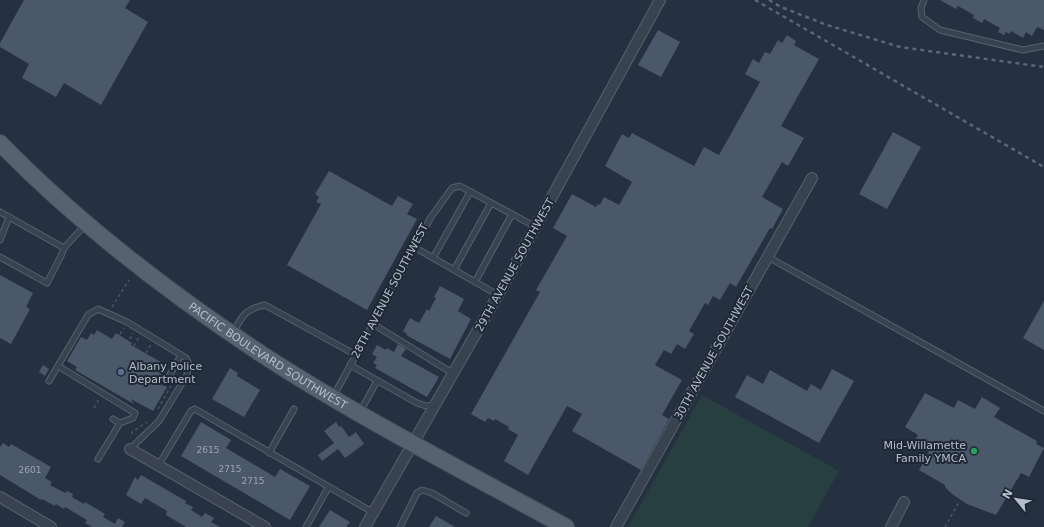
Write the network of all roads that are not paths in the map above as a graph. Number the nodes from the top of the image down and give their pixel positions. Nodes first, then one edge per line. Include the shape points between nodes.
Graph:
1 (660, 0) edge
2 (924, 0) edge
3 (1044, 46) edge
4 (0, 143) edge
5 (812, 178) dead end
6 (470, 192) junction
7 (491, 203) junction
8 (0, 212) edge
9 (512, 214) junction
10 (9, 217) junction
11 (86, 223) junction
12 (536, 227) junction
13 (0, 240) edge
14 (414, 247) junction
15 (64, 248) junction
16 (0, 256) edge
17 (768, 257) junction
18 (433, 258) junction
19 (454, 270) junction
20 (475, 282) junction
21 (498, 295) junction
22 (372, 324) junction
23 (232, 334) junction
24 (181, 355) junction
25 (356, 355) junction
26 (350, 365) junction
27 (58, 366) junction
28 (454, 374) junction
29 (167, 380) dead end
30 (49, 381) dead end
31 (377, 381) junction
32 (332, 397) junction
33 (436, 405) junction
34 (294, 409) dead end
35 (1044, 411) edge
36 (359, 412) junction
37 (113, 419) dead end
38 (120, 423) junction
39 (414, 444) junction
40 (130, 449) joint
41 (269, 453) junction
42 (98, 459) dead end
43 (158, 466) junction
44 (328, 488) junction
45 (0, 497) edge
46 (904, 502) dead end
47 (374, 513) junction
48 (466, 514) dead end
49 (51, 527) edge
50 (265, 527) edge
51 (306, 527) edge
52 (365, 527) edge
53 (400, 527) edge
54 (566, 527) edge
55 (616, 527) edge
56 (891, 527) edge

1 - 12 street, 29TH AVENUE SOUTHWEST
2 - 3 lane via 921,8 922,17 940,30 1023,50
4 - 11 main road, PACIFIC BOULEVARD SOUTHWEST via 26,170
5 - 17 street, 30TH AVENUE SOUTHWEST
6 - 7 lane
6 - 14 lane, 28TH AVENUE SOUTHWEST via 460,186 452,188
6 - 18 lane
7 - 9 lane
7 - 19 lane
8 - 10 lane
9 - 12 lane
9 - 20 lane
10 - 13 lane
10 - 15 lane
11 - 15 lane
11 - 23 main road, PACIFIC BOULEVARD SOUTHWEST
12 - 21 street, 29TH AVENUE SOUTHWEST
14 - 18 lane
14 - 22 lane, 28TH AVENUE SOUTHWEST
15 - 16 lane via 47,283
17 - 35 lane
17 - 55 street, 30TH AVENUE SOUTHWEST
18 - 19 lane
19 - 20 lane
20 - 21 lane
21 - 28 street, 29TH AVENUE SOUTHWEST
22 - 25 lane, 28TH AVENUE SOUTHWEST
22 - 28 lane
23 - 25 lane via 244,314 265,305
23 - 32 main road, PACIFIC BOULEVARD SOUTHWEST
24 - 27 lane via 118,317 98,309 88,315
24 - 29 lane
24 - 40 lane via 190,364 187,375 159,421
25 - 26 lane, 28TH AVENUE SOUTHWEST
26 - 31 lane
26 - 32 lane, 28TH AVENUE SOUTHWEST
27 - 30 lane
27 - 38 lane via 136,413 133,418
28 - 33 street, 29TH AVENUE SOUTHWEST
31 - 33 lane via 417,404
31 - 36 lane
32 - 36 main road, PACIFIC BOULEVARD SOUTHWEST
33 - 39 street, 29TH AVENUE SOUTHWEST
34 - 41 lane
36 - 39 main road, PACIFIC BOULEVARD SOUTHWEST
37 - 38 lane
38 - 42 lane
39 - 47 street, 29TH AVENUE SOUTHWEST
39 - 54 main road, PACIFIC BOULEVARD SOUTHWEST
40 - 43 street
41 - 43 lane via 195,409 191,411
41 - 44 lane
43 - 50 street
44 - 47 lane
44 - 51 lane
45 - 49 street
46 - 56 street
47 - 52 street, 29TH AVENUE SOUTHWEST
48 - 53 lane via 432,493 422,490

